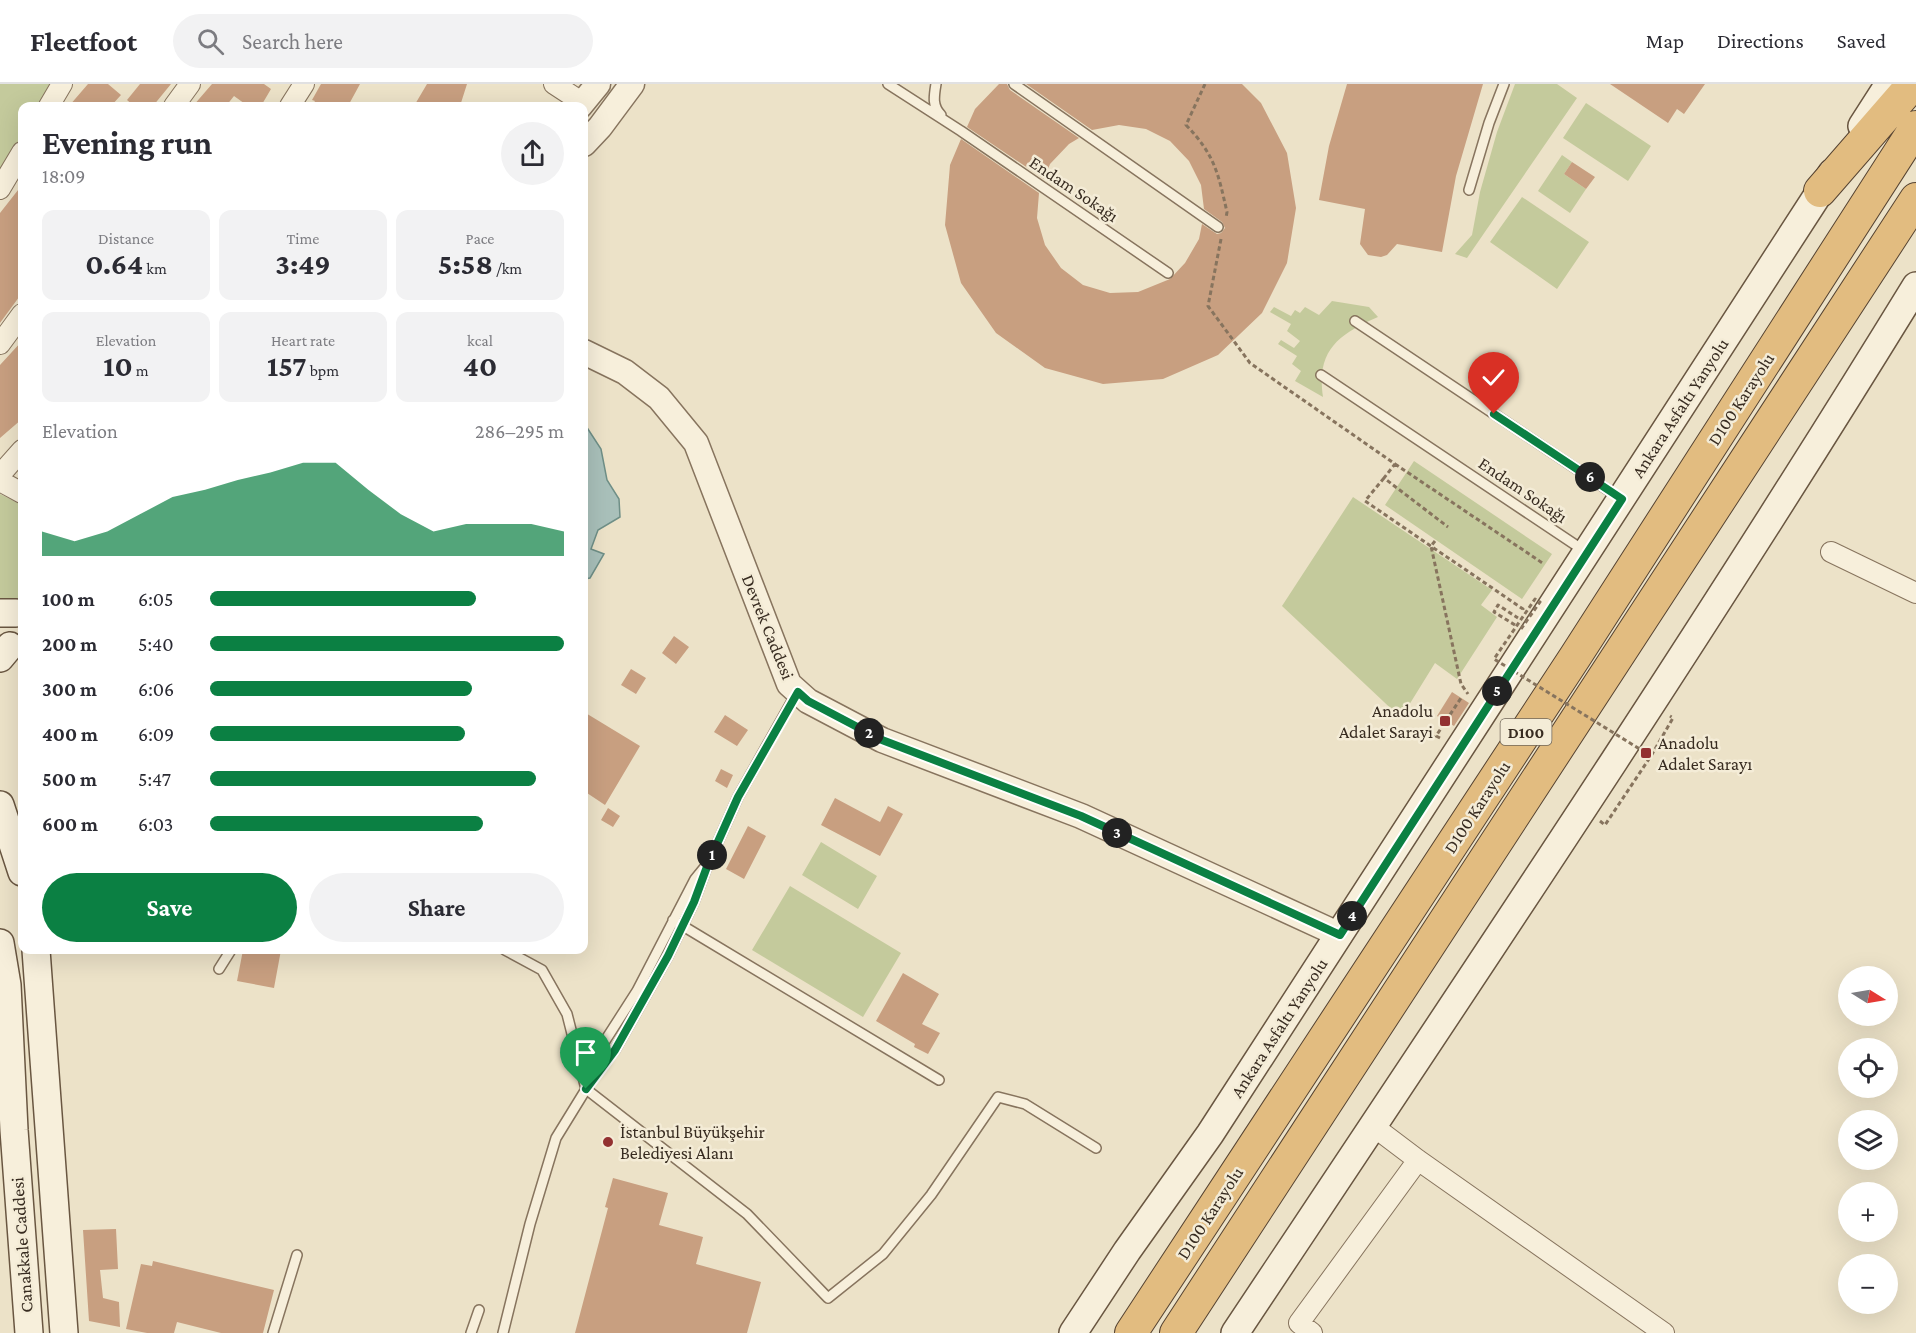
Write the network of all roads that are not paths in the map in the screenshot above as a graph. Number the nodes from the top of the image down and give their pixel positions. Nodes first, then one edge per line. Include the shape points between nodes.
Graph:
1 (62, 84) edge
2 (190, 84) edge
3 (304, 84) edge
4 (554, 84) edge
5 (598, 84) edge
6 (632, 84) edge
7 (888, 84) edge
8 (936, 84) edge
9 (1014, 84) edge
10 (1504, 84) edge
11 (1889, 84) edge
12 (1913, 84) edge
13 (51, 102) edge
14 (177, 102) edge
15 (293, 102) edge
16 (578, 102) edge
17 (584, 102) edge
18 (946, 121) junction
19 (1916, 127) edge
20 (588, 140) edge
21 (18, 159) edge
22 (0, 189) edge
23 (1469, 190) dead end
24 (1820, 191) junction
25 (1916, 199) edge
26 (1222, 228) road end
27 (1168, 273) dead end
28 (1916, 286) edge
29 (18, 319) edge
30 (1355, 321) dead end
31 (0, 344) edge
32 (588, 354) edge
33 (1321, 375) dead end
34 (18, 455) edge
35 (0, 475) edge
36 (0, 481) edge
37 (18, 491) edge
38 (1622, 499) junction
39 (1587, 552) junction
40 (1831, 552) dead end
41 (1916, 593) edge
42 (798, 692) junction
43 (0, 805) edge
44 (18, 860) edge
45 (708, 864) junction
46 (673, 921) junction
47 (682, 926) junction
48 (1340, 935) junction
49 (0, 943) edge
50 (36, 954) edge
51 (228, 954) edge
52 (512, 954) edge
53 (219, 969) dead end
54 (596, 1073) junction
55 (939, 1080) dead end
56 (586, 1089) junction
57 (1373, 1126) junction
58 (1096, 1148) dead end
59 (1418, 1160) junction
60 (297, 1255) dead end
61 (479, 1310) dead end
62 (1301, 1330) edge
63 (29, 1333) edge
64 (64, 1333) edge
65 (273, 1333) edge
66 (471, 1333) edge
67 (503, 1333) edge
68 (1073, 1333) edge
69 (1131, 1333) edge
70 (1176, 1333) edge
71 (1235, 1333) edge
72 (1664, 1333) edge

1 - 13 street
2 - 14 street
3 - 15 street
4 - 16 street
5 - 17 street
6 - 20 street
7 - 18 lane, Endam Sokağı
8 - 18 lane via 936,110
9 - 26 lane
10 - 23 lane
11 - 24 main road, Ankara Asfaltı Yanyolu
12 - 24 highway
18 - 27 lane, Endam Sokağı
19 - 69 highway, D100 Karayolu / D100
21 - 22 street
24 - 38 main road, Ankara Asfaltı Yanyolu
25 - 70 highway, D100 Karayolu / D100
28 - 57 main road via 1634,731
29 - 31 street
30 - 38 lane
32 - 42 street, Devrek Caddesi via 625,372 659,398 696,443 789,684
33 - 39 lane, Endam Sokağı
34 - 35 street
36 - 37 street
38 - 39 main road, Ankara Asfaltı Yanyolu
39 - 48 main road, Ankara Asfaltı Yanyolu
40 - 41 street
42 - 45 lane via 738,797
42 - 48 street, Devrek Caddesi via 882,740 1081,816
43 - 44 main road
45 - 46 lane via 695,879
45 - 47 lane
46 - 47 lane
46 - 54 lane via 637,991 603,1044
47 - 54 lane via 615,1050
47 - 55 lane
48 - 68 main road, Ankara Asfaltı Yanyolu
49 - 63 main road, Canakkale Caddesi via 7,985
50 - 64 main road, Canakkale Caddesi
51 - 53 lane
52 - 56 lane via 542,970 567,1014
54 - 56 lane
56 - 58 lane via 747,1214 828,1298 883,1254 931,1195 998,1096 1025,1104
56 - 67 lane via 556,1138
57 - 59 street
57 - 71 main road
59 - 62 street
59 - 72 street
60 - 65 lane
61 - 66 lane

